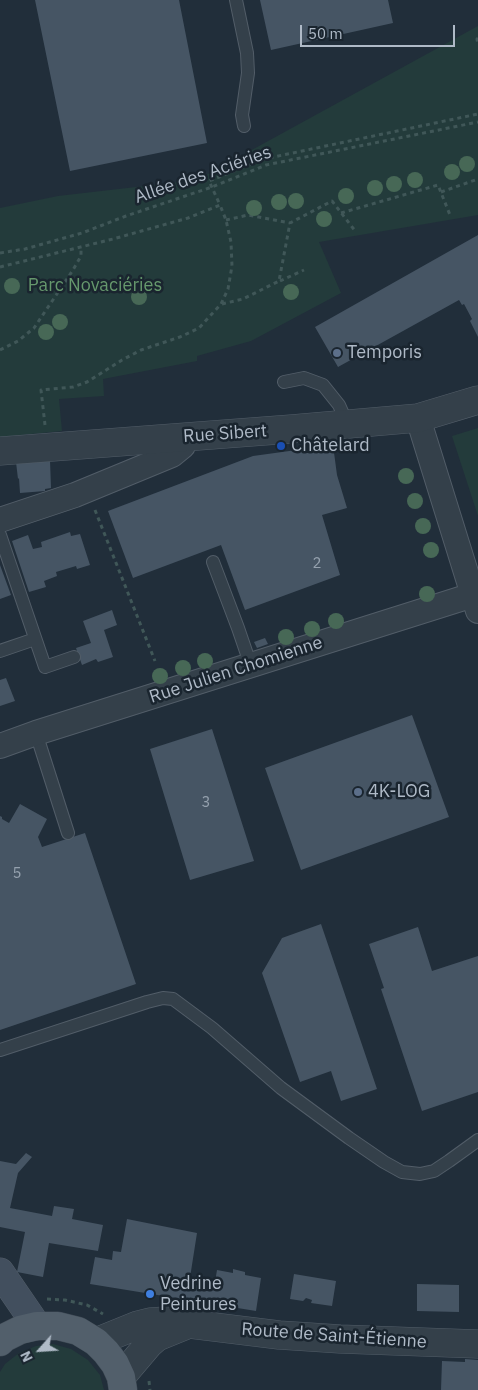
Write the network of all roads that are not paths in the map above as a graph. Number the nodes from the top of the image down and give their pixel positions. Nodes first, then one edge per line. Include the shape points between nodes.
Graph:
1 (236, 0) edge
2 (244, 126) dead end
3 (284, 382) dead end
4 (478, 400) edge
5 (418, 418) junction
6 (345, 424) junction
7 (185, 437) junction
8 (0, 451) edge
9 (0, 520) edge
10 (0, 535) edge
11 (213, 562) dead end
12 (475, 603) edge
13 (35, 639) junction
14 (0, 651) edge
15 (74, 657) dead end
16 (250, 666) junction
17 (36, 733) junction
18 (0, 746) edge
19 (68, 833) dead end
20 (0, 1050) edge
21 (478, 1140) edge
22 (0, 1272) edge
23 (191, 1323) junction
24 (37, 1326) junction
25 (0, 1342) edge
26 (96, 1342) junction
27 (478, 1344) edge
28 (122, 1384) edge

1 - 2 lane via 247,53
3 - 6 lane via 304,378 323,385 339,405
4 - 5 street, Rue Sibert
5 - 6 street, Rue Sibert
5 - 12 street
6 - 7 street, Rue Sibert
7 - 8 street, Rue Sibert
7 - 9 street via 184,446 172,455 75,495
10 - 13 lane
11 - 16 lane
12 - 16 street, Rue Julien Chomienne
13 - 14 lane
13 - 15 lane via 45,667
16 - 17 street, Rue Julien Chomienne
17 - 18 street, Rue Julien Chomienne
17 - 19 lane
20 - 21 lane via 147,1002 174,999 281,1088 348,1138 402,1172 420,1174 434,1171
22 - 24 main road
23 - 26 street, Route de Saint-Étienne via 138,1324
23 - 27 street, Route de Saint-Étienne via 270,1334
23 - 28 street via 149,1344 131,1363
24 - 25 main road via 20,1330
24 - 26 main road via 58,1326 78,1331
26 - 28 main road via 114,1364

